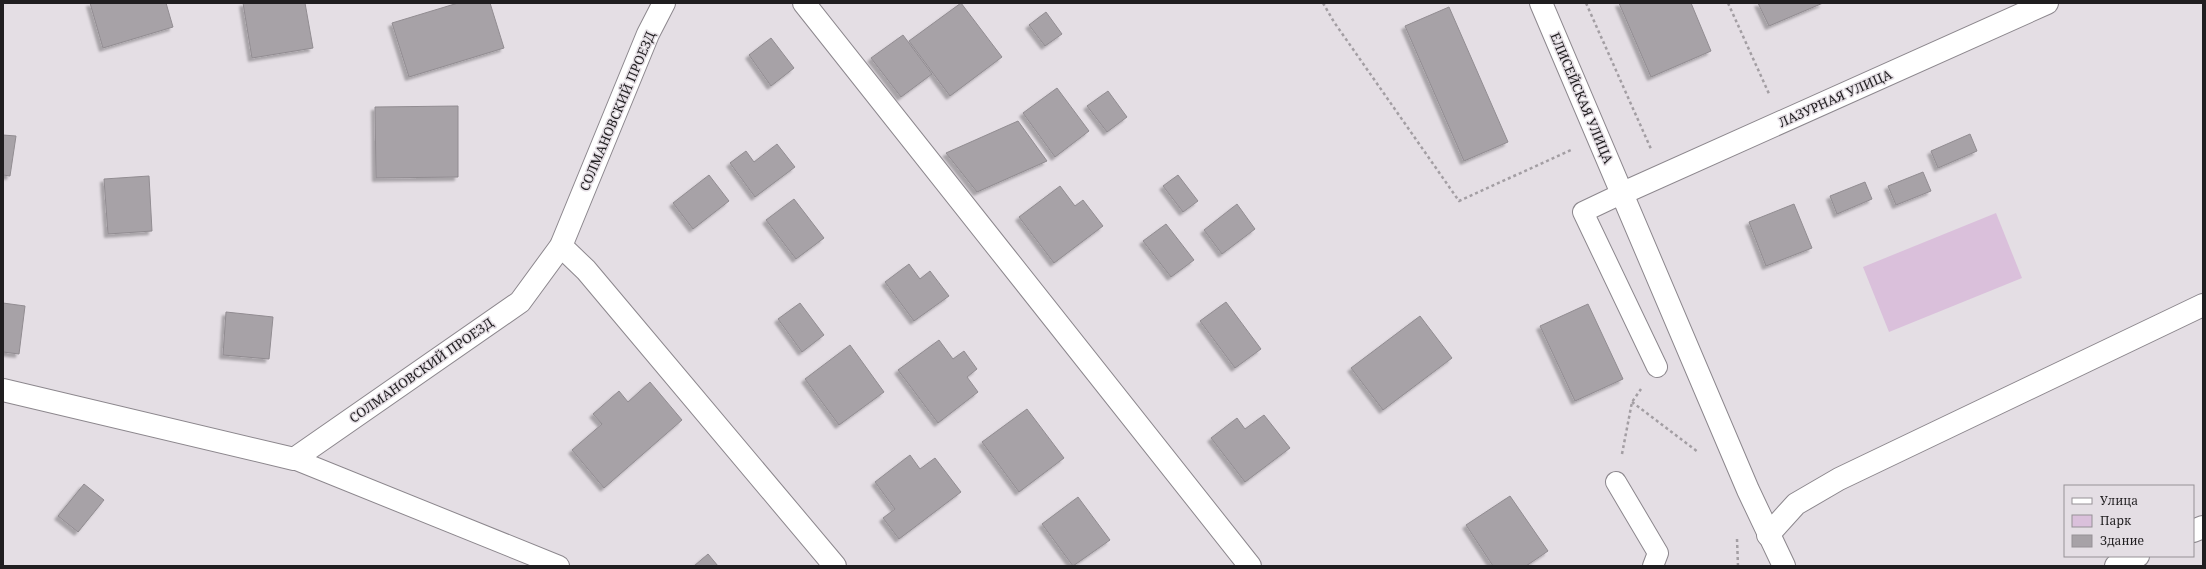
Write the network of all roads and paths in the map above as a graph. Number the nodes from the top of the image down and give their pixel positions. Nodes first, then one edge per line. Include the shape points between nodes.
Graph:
1 (664, 3) edge
2 (804, 3) edge
3 (1323, 3) edge
4 (1541, 3) edge
5 (1586, 3) edge
6 (1728, 3) edge
7 (2047, 3) edge
8 (1782, 122) junction
9 (1599, 137) junction
10 (1663, 176) junction
11 (1623, 193) junction
12 (561, 246) junction
13 (2203, 305) edge
14 (1657, 367) joint
15 (3, 390) edge
16 (1632, 402) junction
17 (1699, 453) dead end
18 (294, 459) junction
19 (1616, 482) joint
20 (2203, 527) edge
21 (2194, 532) edge
22 (1768, 535) junction
23 (2136, 557) edge
24 (560, 566) edge
25 (835, 566) edge
26 (1250, 566) edge
27 (1653, 566) edge
28 (1784, 566) edge
29 (2116, 566) edge

1 - 12 main road, СОЛМАНОВСКИЙ ПРОЕЗД via 648,34
2 - 26 main road
3 - 9 path via 1460,201
4 - 9 main road, ЕЛИСЕЙСКАЯ УЛИЦА
5 - 10 path
6 - 8 path
7 - 8 main road, ЛАЗУРНАЯ УЛИЦА
8 - 10 main road, ЛАЗУРНАЯ УЛИЦА
9 - 11 main road, ЕЛИСЕЙСКАЯ УЛИЦА
10 - 11 main road, ЛАЗУРНАЯ УЛИЦА
11 - 14 lane via 1583,212
11 - 22 main road, ЕЛИСЕЙСКАЯ УЛИЦА
12 - 18 main road, СОЛМАНОВСКИЙ ПРОЕЗД via 520,302
12 - 25 main road via 586,270
13 - 22 main road via 1839,479 1796,504
14 - 16 path
15 - 18 main road
16 - 17 path
16 - 19 path
18 - 24 lane
19 - 27 lane via 1658,553
20 - 21 main road
22 - 28 main road, ЕЛИСЕЙСКАЯ УЛИЦА
23 - 29 main road

